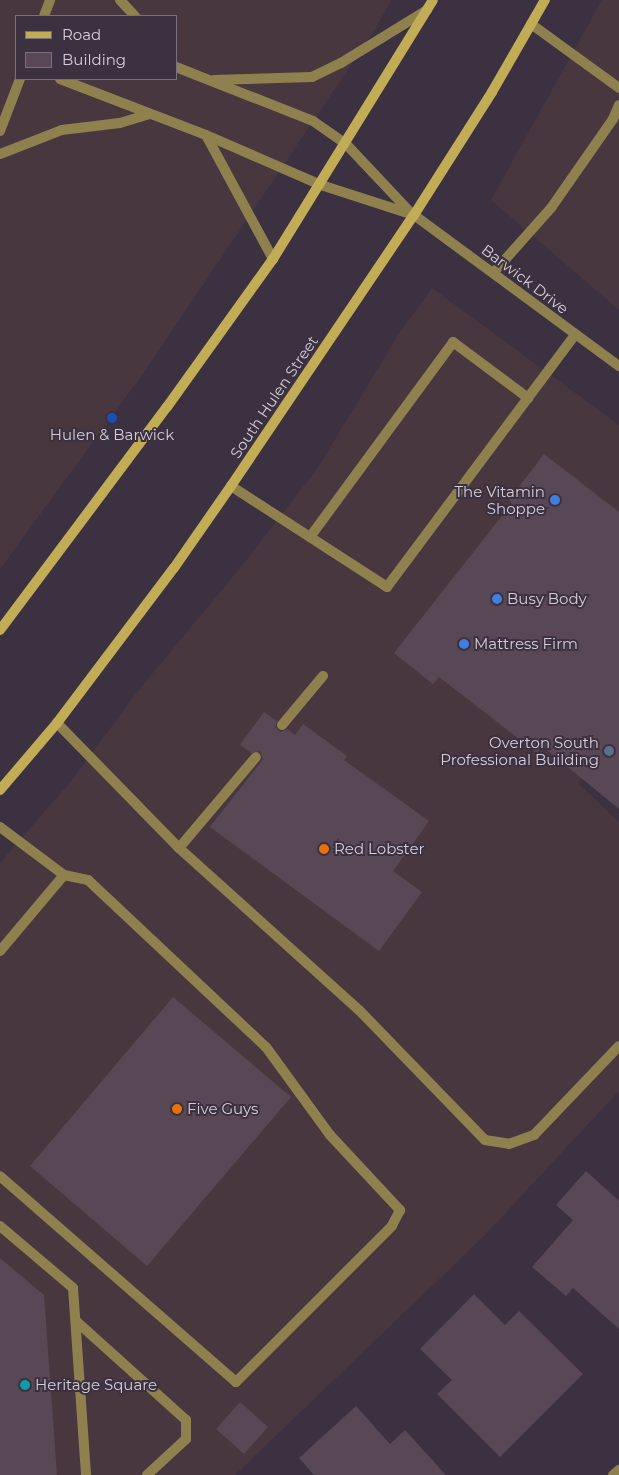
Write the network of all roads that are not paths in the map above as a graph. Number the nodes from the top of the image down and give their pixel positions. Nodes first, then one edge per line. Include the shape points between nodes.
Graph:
1 (50, 0) edge
2 (120, 0) edge
3 (433, 0) edge
4 (545, 0) edge
5 (427, 10) junction
6 (46, 15) edge
7 (134, 15) edge
8 (531, 24) junction
9 (178, 68) edge
10 (20, 80) edge
11 (63, 80) edge
12 (208, 80) junction
13 (619, 88) edge
14 (619, 105) edge
15 (149, 114) junction
16 (0, 131) edge
17 (206, 135) junction
18 (346, 144) junction
19 (0, 154) edge
20 (321, 185) junction
21 (414, 215) junction
22 (273, 259) junction
23 (494, 272) junction
24 (576, 335) junction
25 (619, 366) edge
26 (528, 398) junction
27 (231, 486) junction
28 (310, 537) junction
29 (0, 630) edge
30 (323, 676) dead end
31 (57, 723) junction
32 (282, 725) dead end
33 (256, 757) dead end
34 (0, 790) edge
35 (0, 827) edge
36 (179, 848) junction
37 (64, 875) junction
38 (0, 951) edge
39 (619, 1046) edge
40 (0, 1176) edge
41 (0, 1226) edge
42 (76, 1321) junction
43 (619, 1470) edge
44 (86, 1475) edge
45 (147, 1475) edge
46 (613, 1475) edge

1 - 6 street
2 - 7 street
3 - 5 main road
4 - 8 main road, South Hulen Street
5 - 12 street via 341,63 312,76
5 - 18 main road
8 - 13 street
8 - 21 main road, South Hulen Street
9 - 12 street
10 - 16 street
11 - 15 street
12 - 18 street via 313,121
14 - 23 street via 614,118 552,208
15 - 17 street
15 - 19 street via 120,123 62,130
17 - 20 street
17 - 22 street
18 - 20 main road
18 - 21 street
20 - 21 street
20 - 22 main road
21 - 23 street, Barwick Drive
21 - 27 main road, South Hulen Street
22 - 29 main road via 168,407
23 - 24 street, Barwick Drive
24 - 25 street, Barwick Drive
24 - 26 street
26 - 28 street via 387,587
26 - 28 street via 453,342
27 - 28 street
27 - 31 main road, South Hulen Street via 174,568
30 - 32 street
31 - 34 main road, South Hulen Street
31 - 36 street
33 - 36 street
35 - 37 street
36 - 39 street via 359,1010 485,1140 509,1144 534,1135
37 - 38 street
37 - 40 street via 88,880 266,1047 330,1135 400,1210 392,1226 236,1382
41 - 42 street via 73,1288
42 - 44 street
42 - 45 street via 186,1420 186,1439
43 - 46 street

